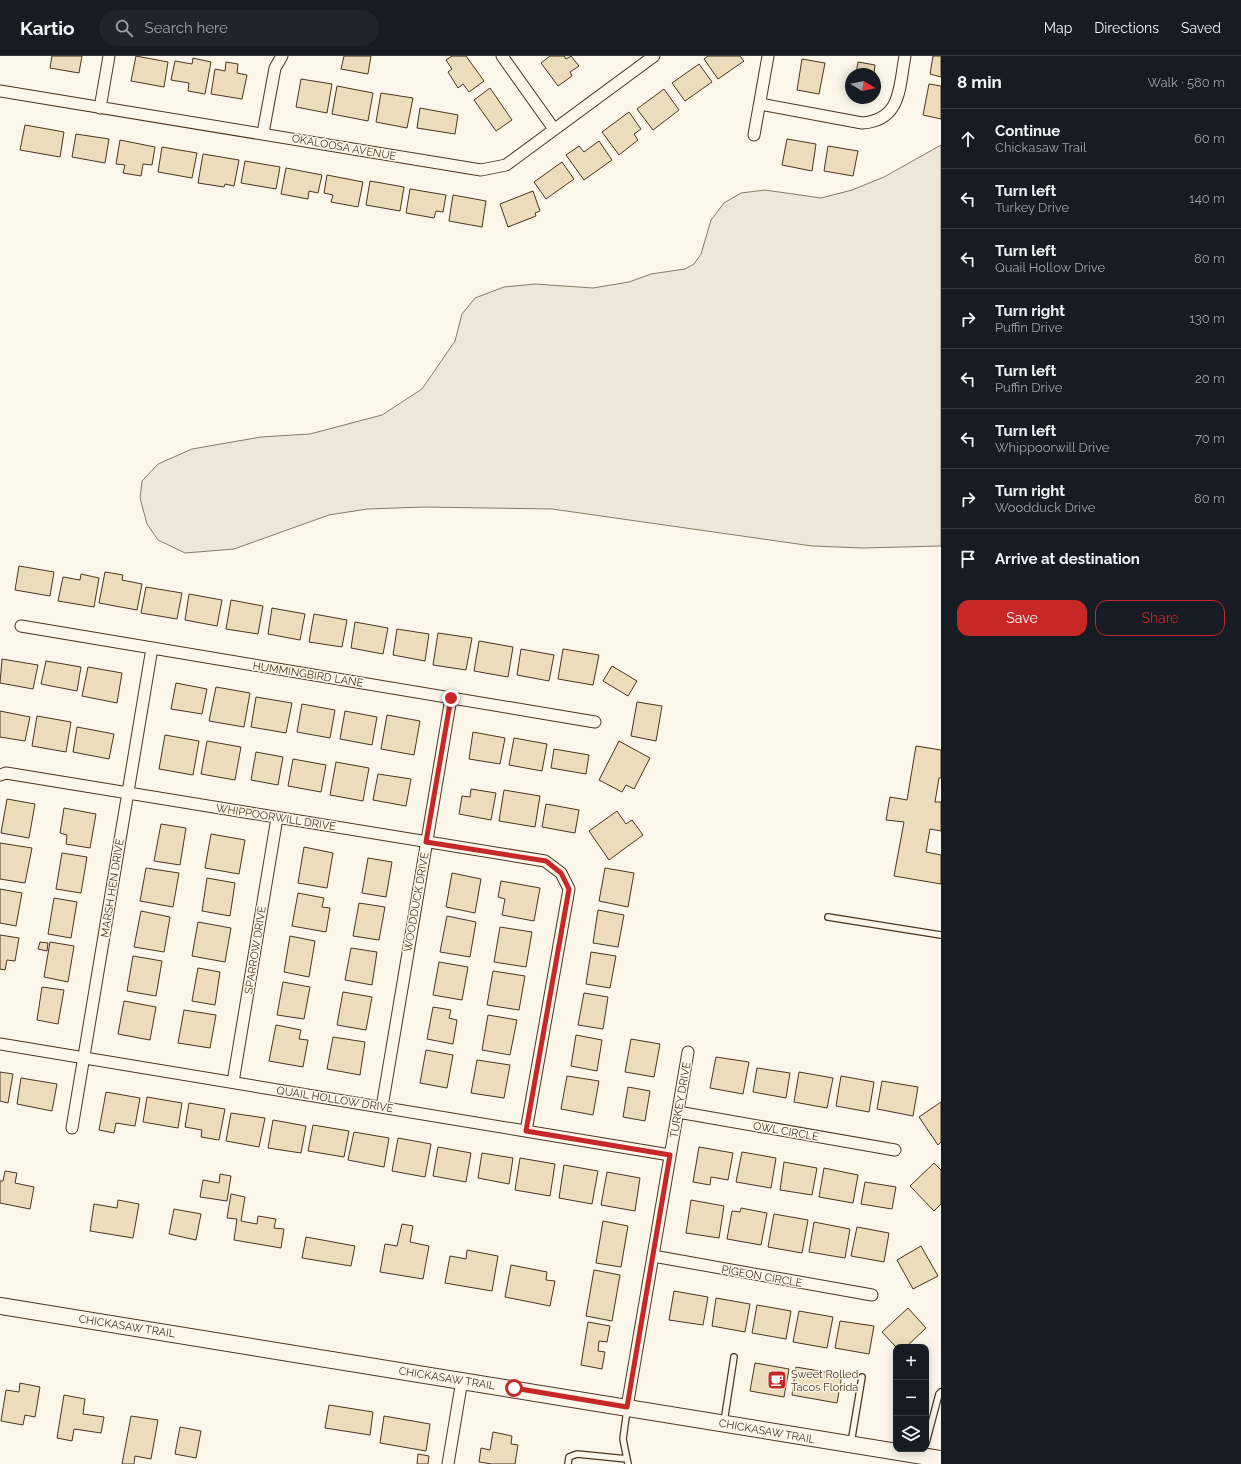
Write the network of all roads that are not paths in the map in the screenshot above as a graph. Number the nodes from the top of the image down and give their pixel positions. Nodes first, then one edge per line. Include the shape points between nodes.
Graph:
1 (108, 56) edge
2 (282, 56) edge
3 (502, 56) edge
4 (654, 56) edge
5 (768, 56) edge
6 (905, 56) edge
7 (0, 91) edge
8 (760, 104) junction
9 (100, 108) junction
10 (554, 129) junction
11 (263, 133) junction
12 (754, 135) dead end
13 (21, 626) dead end
14 (152, 648) junction
15 (451, 698) junction
16 (595, 722) dead end
17 (3, 774) edge
18 (128, 793) junction
19 (277, 818) junction
20 (426, 842) junction
21 (828, 917) dead end
22 (941, 936) edge
23 (0, 1044) edge
24 (688, 1052) dead end
25 (84, 1057) junction
26 (233, 1082) junction
27 (382, 1107) junction
28 (678, 1112) junction
29 (72, 1128) dead end
30 (526, 1131) junction
31 (895, 1150) dead end
32 (670, 1155) junction
33 (653, 1256) junction
34 (872, 1295) dead end
35 (0, 1306) edge
36 (734, 1357) dead end
37 (862, 1377) dead end
38 (462, 1380) junction
39 (941, 1392) edge
40 (627, 1407) junction
41 (724, 1424) junction
42 (851, 1445) junction
43 (923, 1455) edge
44 (941, 1459) edge
45 (628, 1461) edge
46 (448, 1464) edge
47 (568, 1464) edge

1 - 9 street
2 - 11 street via 275,68
3 - 10 street
4 - 10 street, OKALOOSA AVENUE
5 - 8 street
6 - 8 street via 896,103 888,114 874,122 862,123
7 - 9 street, OKALOOSA AVENUE
8 - 12 street
9 - 11 street, OKALOOSA AVENUE
10 - 11 street, OKALOOSA AVENUE via 506,165 481,170
13 - 14 street, HUMMINGBIRD LANE
14 - 15 street, HUMMINGBIRD LANE
14 - 18 street, MARSH HEN DRIVE
15 - 16 street, HUMMINGBIRD LANE
15 - 20 street, WOODDUCK DRIVE
17 - 18 street, WHIPPOORWILL DRIVE
18 - 19 street, WHIPPOORWILL DRIVE
18 - 25 street, MARSH HEN DRIVE
19 - 20 street, WHIPPOORWILL DRIVE
19 - 26 street, SPARROW DRIVE
20 - 27 street, WOODDUCK DRIVE
20 - 30 street, WHIPPOORWILL DRIVE via 546,861 561,873 569,889
21 - 22 lane
23 - 25 street, QUAIL HOLLOW DRIVE
24 - 28 street, TURKEY DRIVE
25 - 26 street, QUAIL HOLLOW DRIVE
25 - 29 street, MARSH HEN DRIVE
26 - 27 street, QUAIL HOLLOW DRIVE
27 - 30 street, QUAIL HOLLOW DRIVE
28 - 31 street, OWL CIRCLE
28 - 32 street, TURKEY DRIVE
30 - 32 street, QUAIL HOLLOW DRIVE
32 - 33 street, TURKEY DRIVE
33 - 34 street, PIGEON CIRCLE
33 - 40 street, TURKEY DRIVE
35 - 38 street, CHICKASAW TRAIL
36 - 41 lane
37 - 42 lane
38 - 40 street, CHICKASAW TRAIL
38 - 46 street
39 - 43 lane
40 - 41 street, CHICKASAW TRAIL
40 - 45 lane via 623,1439
41 - 42 street, CHICKASAW TRAIL
42 - 43 street, CHICKASAW TRAIL
43 - 44 street, CHICKASAW TRAIL
45 - 47 lane via 577,1454 569,1457

